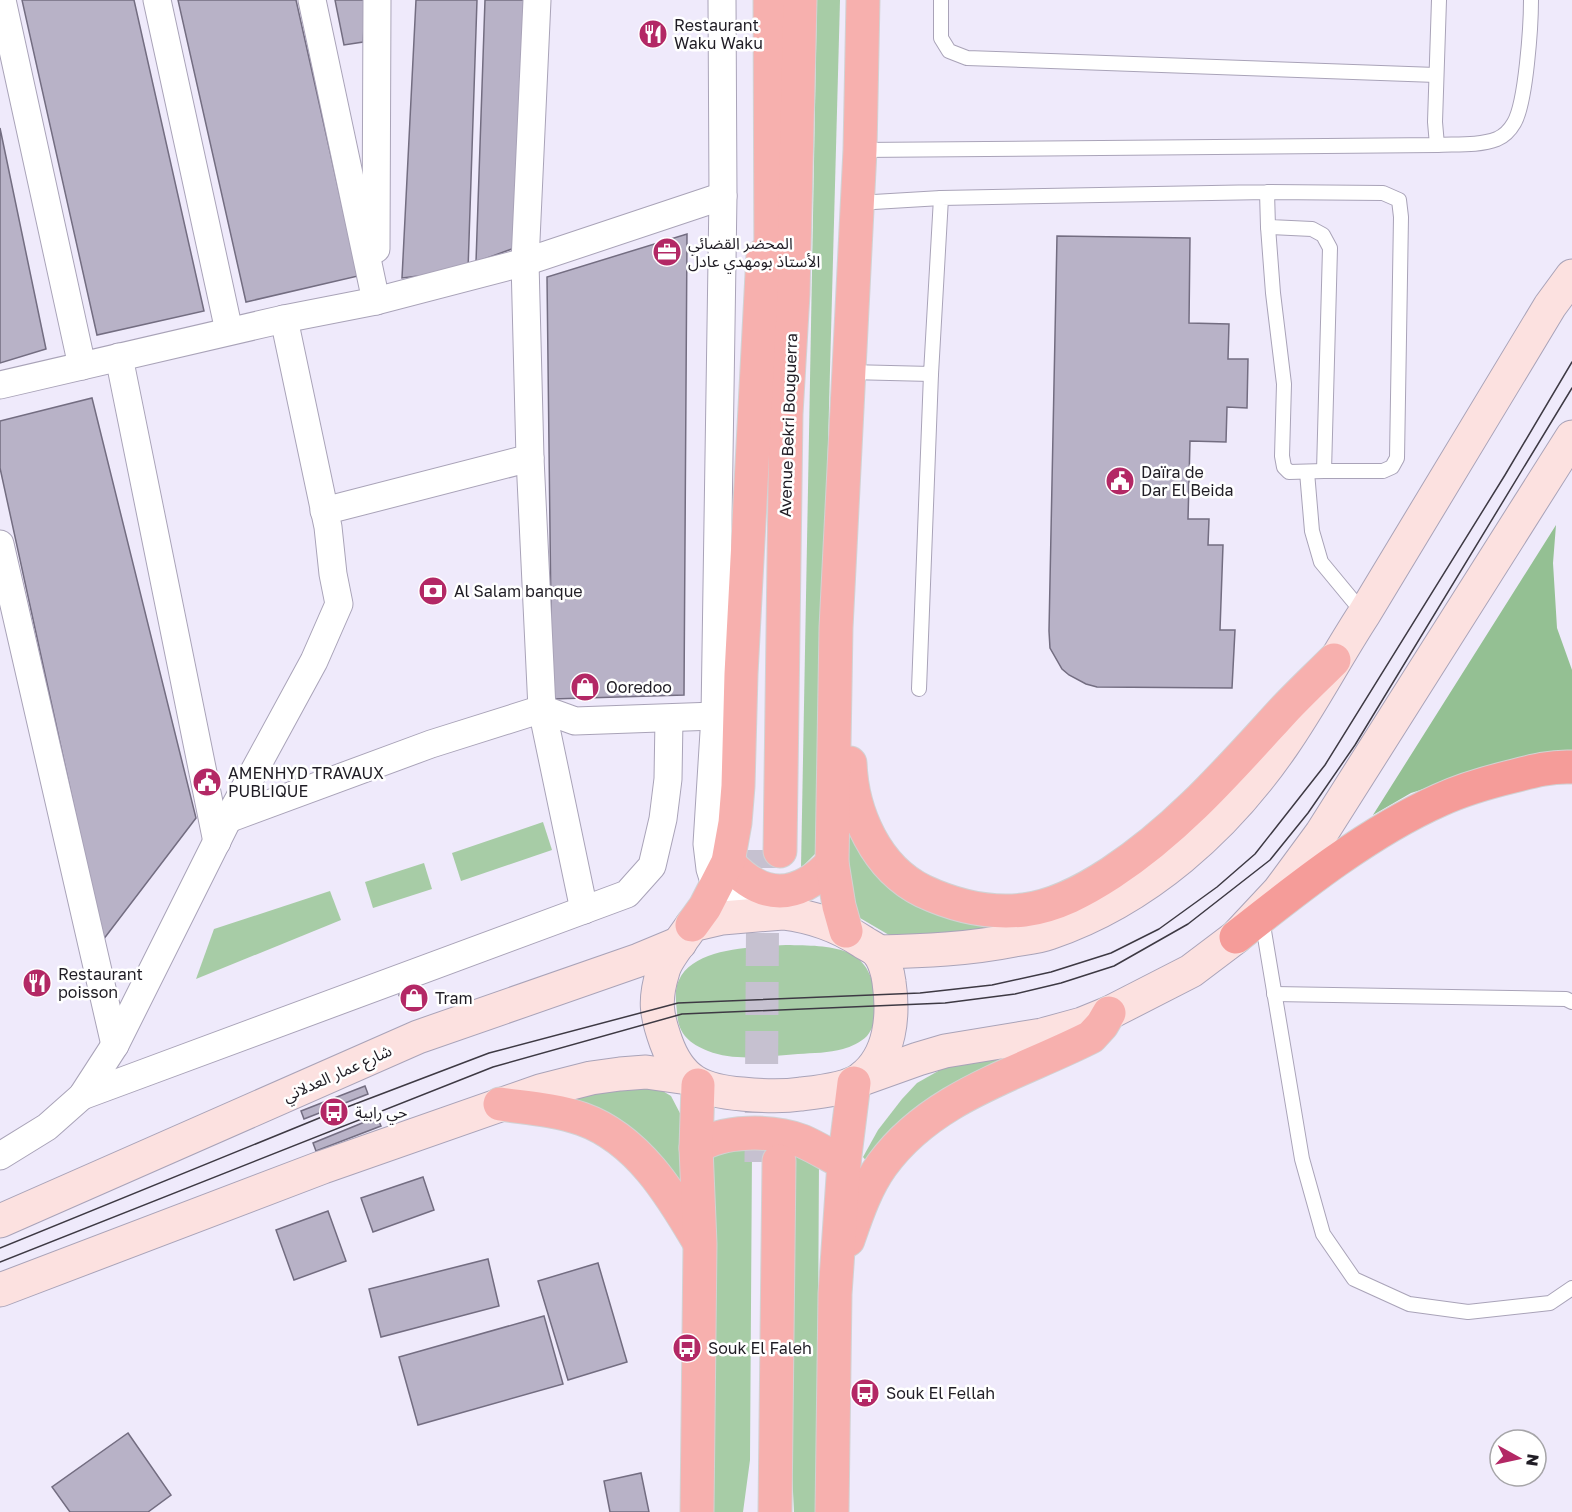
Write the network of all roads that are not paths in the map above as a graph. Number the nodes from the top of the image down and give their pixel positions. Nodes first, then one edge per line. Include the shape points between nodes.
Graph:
1 (2, 0) edge
2 (157, 0) edge
3 (312, 0) edge
4 (377, 0) edge
5 (537, 0) edge
6 (722, 0) edge
7 (770, 0) edge
8 (800, 0) edge
9 (863, 0) edge
10 (941, 0) edge
11 (1439, 0) edge
12 (1531, 0) edge
13 (1436, 75) junction
14 (771, 107) junction
15 (1437, 145) junction
16 (860, 150) junction
17 (1267, 192) junction
18 (723, 196) junction
19 (941, 198) junction
20 (857, 203) junction
21 (1268, 227) junction
22 (525, 262) junction
23 (1572, 276) edge
24 (376, 301) junction
25 (284, 319) junction
26 (229, 331) junction
27 (119, 357) junction
28 (82, 366) junction
29 (849, 372) junction
30 (931, 374) junction
31 (0, 385) edge
32 (1572, 436) edge
33 (530, 458) junction
34 (1324, 471) junction
35 (1307, 472) junction
36 (324, 511) junction
37 (0, 544) edge
38 (1364, 614) junction
39 (836, 628) junction
40 (1334, 660) junction
41 (920, 690) dead end
42 (542, 709) junction
43 (715, 716) junction
44 (669, 718) junction
45 (1572, 766) edge
46 (222, 830) junction
47 (832, 863) junction
48 (722, 875) junction
49 (584, 910) junction
50 (753, 914) junction
51 (1262, 917) junction
52 (846, 931) junction
53 (686, 934) junction
54 (1236, 937) junction
55 (878, 952) junction
56 (1274, 994) junction
57 (1572, 1002) edge
58 (1109, 1013) junction
59 (115, 1045) junction
60 (693, 1081) junction
61 (858, 1081) junction
62 (82, 1096) junction
63 (500, 1104) junction
64 (696, 1149) junction
65 (0, 1156) edge
66 (844, 1163) junction
67 (0, 1221) edge
68 (700, 1244) junction
69 (1572, 1288) edge
70 (0, 1290) edge
71 (835, 1294) junction
72 (697, 1512) edge
73 (759, 1512) edge
74 (775, 1512) edge
75 (832, 1512) edge

1 - 28 street
2 - 26 street
3 - 24 street
4 - 24 street
5 - 22 street
6 - 18 street
7 - 14 highway, Avenue Bekri Bouguerra
8 - 14 highway, Avenue Bekri Bouguerra via 793,294 771,850
9 - 16 highway
10 - 13 lane via 941,38 949,51 967,58
11 - 13 lane
12 - 15 lane via 1531,28 1515,122 1496,139
13 - 15 lane
14 - 48 highway via 738,786 735,823
15 - 16 lane
16 - 20 highway
17 - 19 lane
17 - 21 lane
17 - 34 lane via 1383,193 1399,200 1397,458 1392,467 1383,471
18 - 22 street
18 - 43 street
19 - 20 lane
19 - 30 lane
20 - 29 highway
21 - 34 lane via 1312,229 1323,235 1330,248
21 - 35 lane via 1284,384 1282,456 1289,472
22 - 24 street
22 - 33 street
23 - 38 main road via 1550,306
24 - 25 street
25 - 26 street
25 - 36 street
26 - 27 street
27 - 28 street
27 - 46 street
28 - 31 street
29 - 30 lane
29 - 39 highway
30 - 41 lane
32 - 54 main road via 1321,834 1279,891
33 - 36 street
33 - 42 street
34 - 35 lane
35 - 38 lane via 1312,531 1321,562
36 - 46 street via 339,604 314,661
37 - 59 street
38 - 40 main road
39 - 40 highway via 850,667 850,776 865,829 887,864 914,887 972,909 1024,910 1050,905 1088,888 1132,860 1199,802
39 - 47 highway
40 - 55 main road via 1307,708 1253,786 1215,827 1153,881 1048,933 984,946
42 - 44 street via 575,721
42 - 46 street via 431,744
42 - 49 street
43 - 44 street
43 - 48 street via 707,844 710,869
44 - 49 street via 668,779 652,866 627,894
45 - 51 highway via 1482,784 1441,799 1357,847
46 - 59 street
47 - 48 highway via 818,878 800,888 780,891
47 - 52 highway
48 - 50 street
48 - 53 highway
49 - 62 street
50 - 52 main road, شارع عمار العدلاني via 806,916
50 - 53 main road, شارع عمار العدلاني via 722,918
51 - 54 highway
51 - 56 lane
52 - 55 main road, شارع عمار العدلاني
53 - 60 main road via 663,969 656,1009 672,1058
53 - 67 main road, شارع عمار العدلاني via 639,960 418,1037
54 - 58 main road via 1191,971
55 - 61 main road via 888,973 891,994 888,1040 880,1059
56 - 57 lane
56 - 69 lane via 1302,1159 1323,1234 1354,1280 1409,1304 1468,1312 1550,1303
58 - 61 main road via 1042,1035 945,1051
58 - 71 highway via 1090,1037 964,1095 909,1133 867,1191 844,1251
59 - 62 street
60 - 61 main road via 729,1094 770,1097 826,1091
60 - 63 main road via 646,1072 601,1077
60 - 64 highway
61 - 66 highway
62 - 65 street via 47,1127
63 - 68 highway via 559,1113 610,1133 658,1179
63 - 70 main road via 322,1167
64 - 66 highway via 716,1138 749,1133 801,1140
64 - 68 highway
66 - 71 highway
68 - 72 highway
71 - 75 highway
73 - 74 highway via 770,1162

